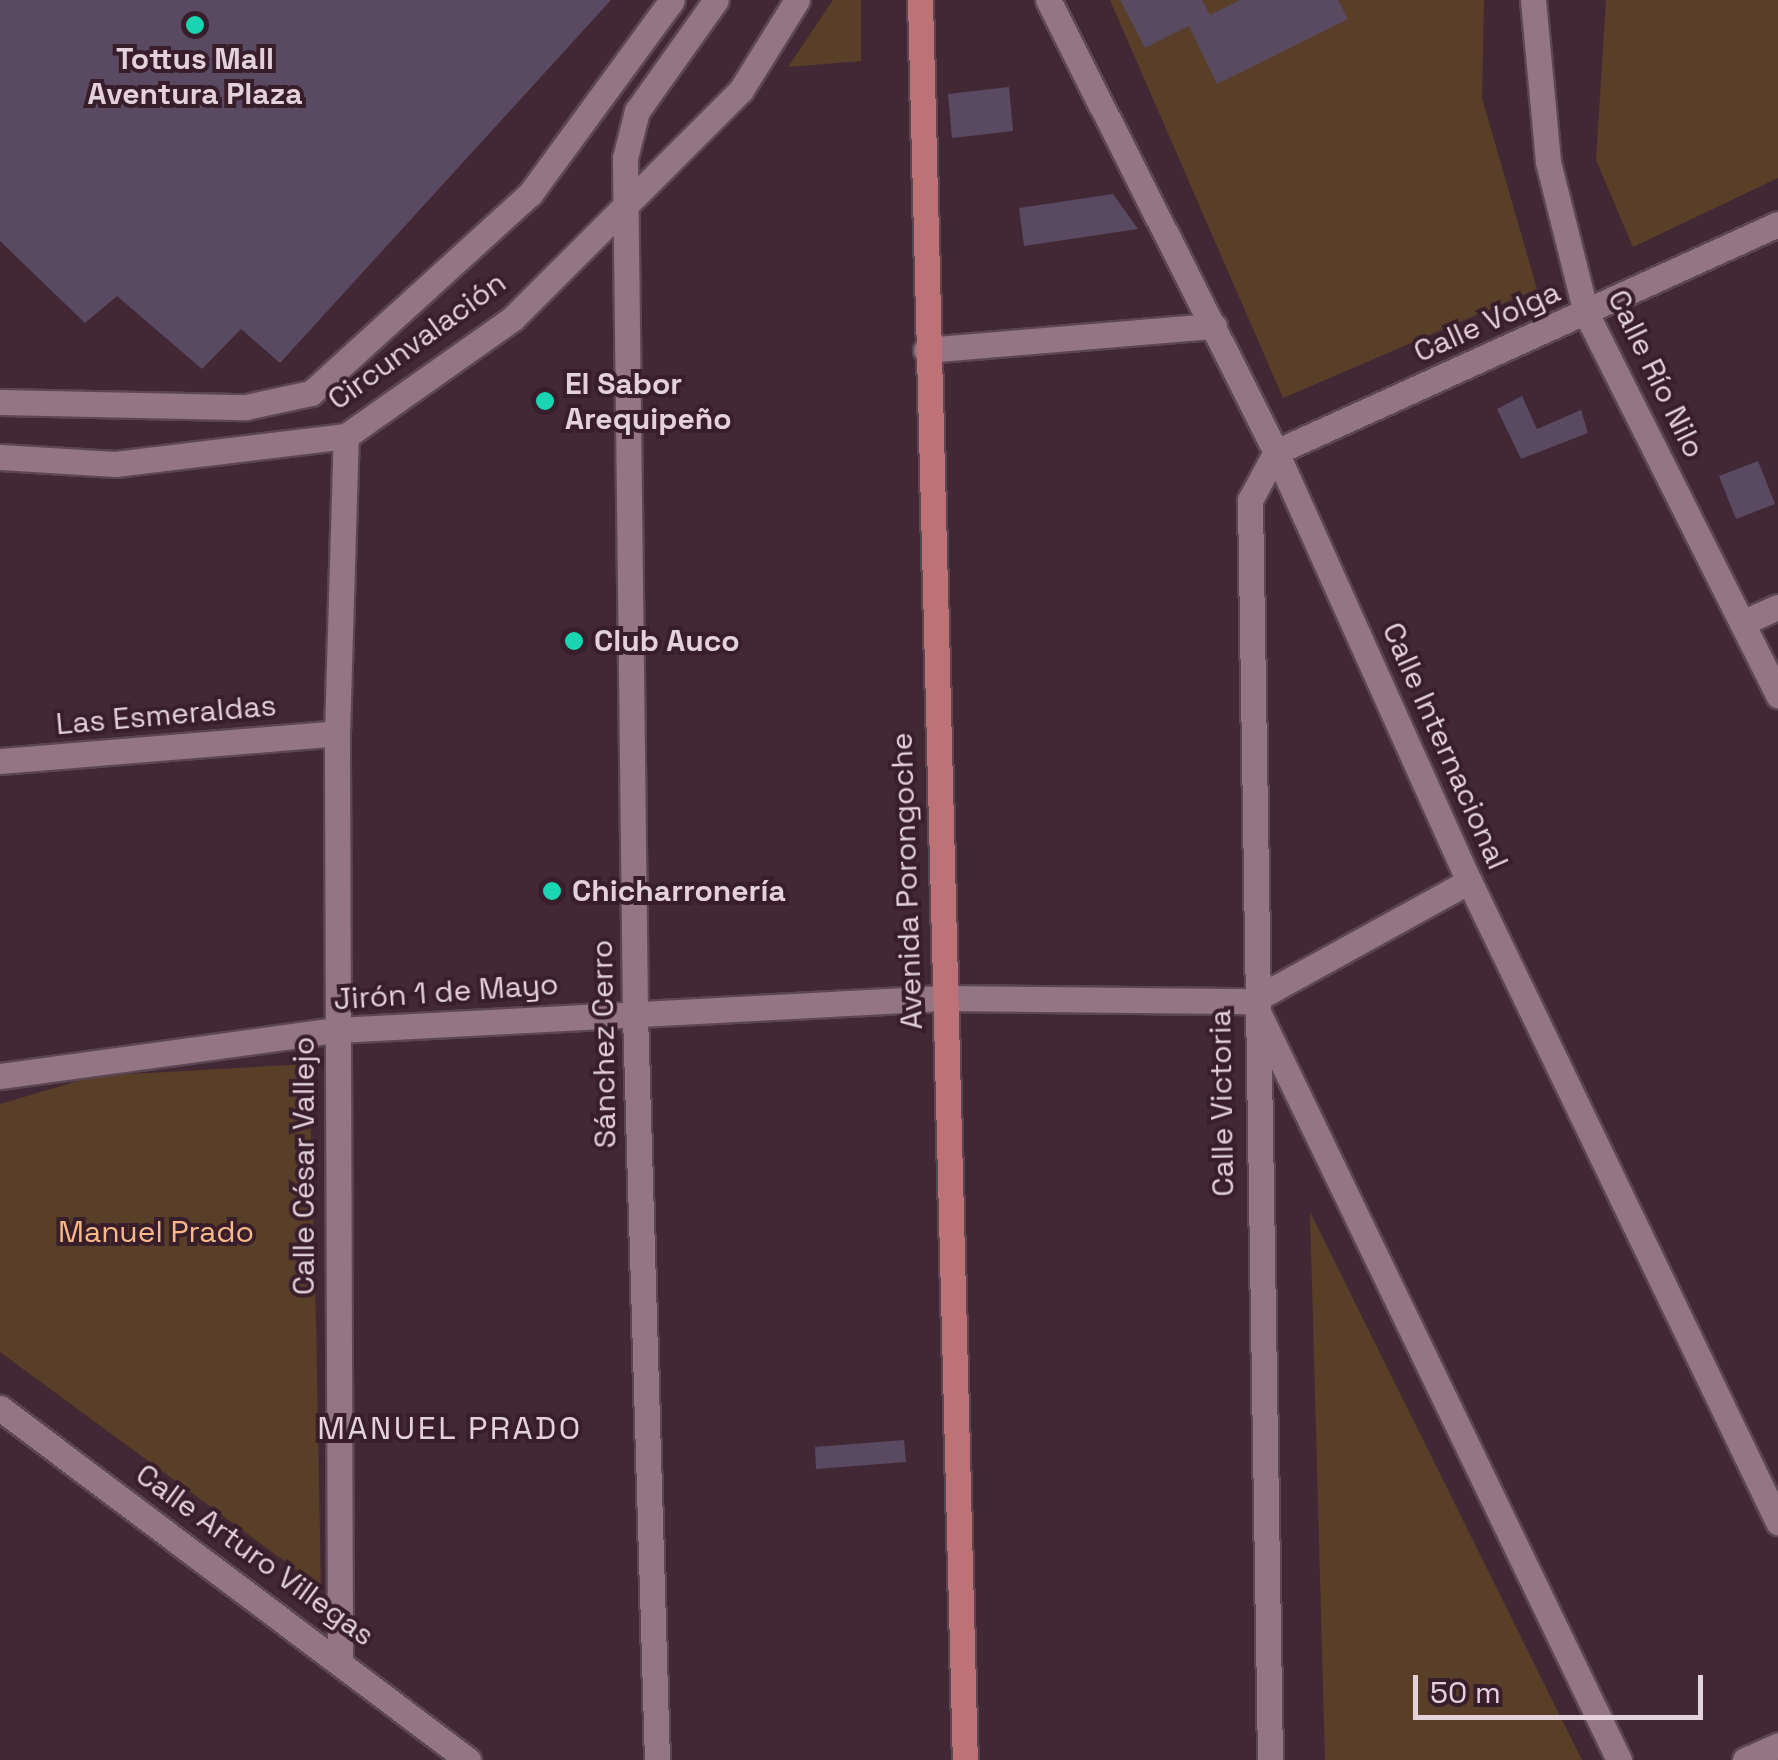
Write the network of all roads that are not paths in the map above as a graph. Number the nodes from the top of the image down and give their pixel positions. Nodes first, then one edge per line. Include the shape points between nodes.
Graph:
1 (672, 0) edge
2 (716, 0) edge
3 (796, 0) edge
4 (920, 0) edge
5 (1048, 0) edge
6 (1533, 0) edge
7 (625, 206) junction
8 (1778, 224) edge
9 (1586, 313) junction
10 (1214, 326) junction
11 (926, 350) junction
12 (0, 402) edge
13 (346, 436) junction
14 (1276, 452) junction
15 (0, 457) edge
16 (1778, 607) edge
17 (1744, 622) junction
18 (1778, 696) edge
19 (337, 734) junction
20 (0, 760) edge
21 (1469, 881) junction
22 (943, 998) junction
23 (1252, 1001) junction
24 (635, 1013) junction
25 (337, 1030) junction
26 (0, 1076) edge
27 (0, 1408) edge
28 (1778, 1522) edge
29 (340, 1656) junction
30 (1778, 1744) edge
31 (468, 1760) edge
32 (657, 1760) edge
33 (965, 1760) edge
34 (1270, 1760) edge
35 (1619, 1760) edge
36 (1745, 1760) edge

1 - 12 street via 530,194 311,393 246,407
2 - 7 street, Sánchez Cerro via 637,111
3 - 7 street, Circunvalación via 768,58
4 - 11 main road, Avenida Porongoche
5 - 10 street, Calle Internacional
6 - 9 street, Calle Río Nilo via 1548,162
7 - 13 street, Circunvalación via 513,318
7 - 24 street, Sánchez Cerro
8 - 9 street, Calle Volga
9 - 14 street, Calle Volga
9 - 17 street, Calle Río Nilo
10 - 11 street
10 - 14 street, Calle Internacional
11 - 22 main road, Avenida Porongoche
13 - 15 street, Circunvalación via 115,464
13 - 19 street, Calle César Vallejo
14 - 21 street, Calle Internacional
14 - 23 street, Calle Victoria via 1250,500
16 - 17 street
17 - 18 street, Calle Río Nilo
19 - 20 street, Las Esmeraldas
19 - 25 street, Calle César Vallejo
21 - 23 street, Jirón 1 de Mayo
21 - 28 street, Calle Internacional
22 - 23 street, Jirón 1 de Mayo
22 - 24 street, Jirón 1 de Mayo
22 - 33 main road, Avenida Porongoche
23 - 34 street, Calle Victoria
23 - 35 street
24 - 25 street, Jirón 1 de Mayo
24 - 32 street, Sánchez Cerro
25 - 26 street, Jirón 1 de Mayo
25 - 29 street, Calle César Vallejo
27 - 29 street, Calle Arturo Villegas
29 - 31 street, Calle Arturo Villegas
30 - 36 street

